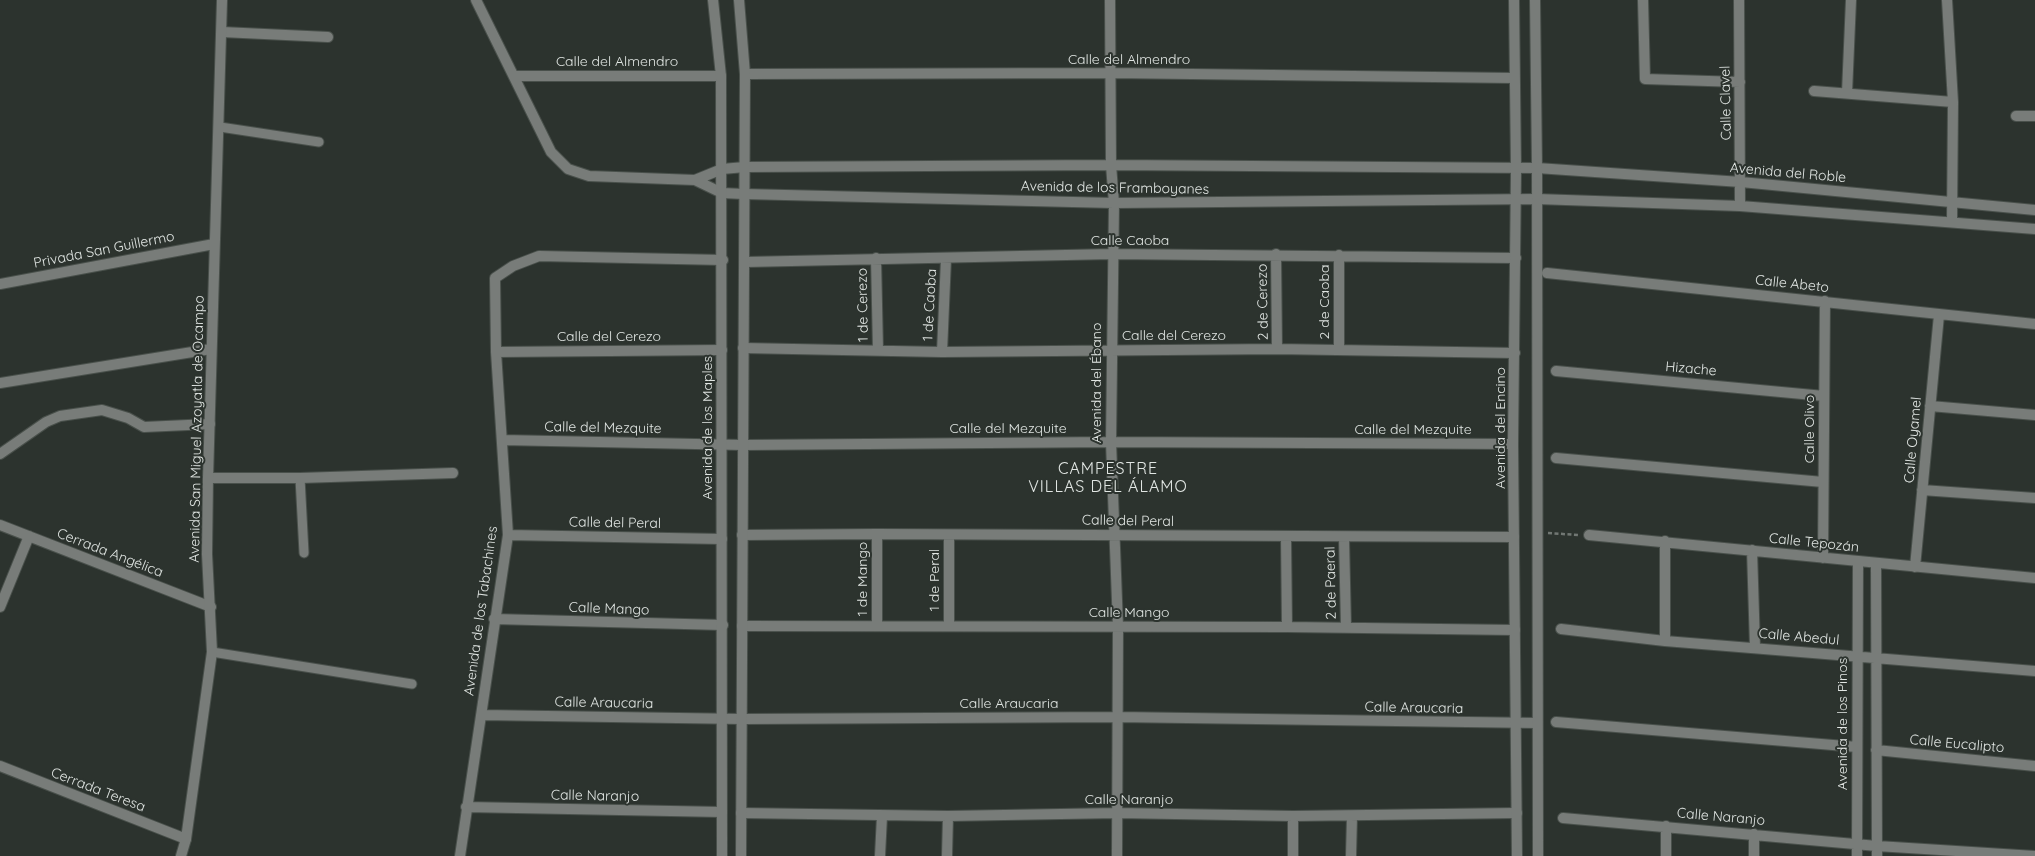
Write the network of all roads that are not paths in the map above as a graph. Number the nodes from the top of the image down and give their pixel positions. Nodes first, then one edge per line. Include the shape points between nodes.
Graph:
1 (222, 0) edge
2 (476, 0) edge
3 (713, 0) edge
4 (739, 0) edge
5 (1110, 0) edge
6 (1514, 0) edge
7 (1535, 0) edge
8 (1643, 0) edge
9 (1739, 0) edge
10 (1851, 0) edge
11 (1947, 0) edge
12 (222, 32) junction
13 (328, 37) dead end
14 (1111, 73) junction
15 (745, 74) junction
16 (514, 76) junction
17 (721, 76) junction
18 (1514, 78) junction
19 (1740, 82) junction
20 (1814, 91) dead end
21 (1847, 94) junction
22 (1953, 102) junction
23 (2016, 116) dead end
24 (2035, 116) edge
25 (220, 127) junction
26 (319, 142) dead end
27 (1112, 165) junction
28 (745, 167) junction
29 (1537, 168) junction
30 (722, 169) junction
31 (1516, 170) junction
32 (696, 180) junction
33 (1741, 182) junction
34 (722, 193) junction
35 (744, 194) junction
36 (1537, 199) junction
37 (1516, 200) junction
38 (1954, 202) junction
39 (1114, 203) junction
40 (1740, 206) junction
41 (2035, 210) edge
42 (1952, 221) junction
43 (2035, 229) edge
44 (214, 244) junction
45 (1112, 254) junction
46 (1276, 254) junction
47 (1339, 255) junction
48 (876, 258) junction
49 (1516, 258) junction
50 (946, 259) junction
51 (723, 260) junction
52 (745, 262) junction
53 (1546, 273) dead end
54 (0, 284) edge
55 (1825, 302) junction
56 (1939, 315) junction
57 (2035, 324) edge
58 (743, 348) junction
59 (211, 349) junction
60 (1277, 349) junction
61 (722, 350) junction
62 (878, 350) junction
63 (1111, 350) junction
64 (1339, 350) junction
65 (496, 352) junction
66 (942, 352) junction
67 (1515, 353) junction
68 (1556, 371) dead end
69 (0, 383) edge
70 (1824, 396) junction
71 (1930, 406) junction
72 (2035, 415) edge
73 (210, 424) junction
74 (502, 440) junction
75 (1111, 442) junction
76 (723, 444) junction
77 (1514, 444) junction
78 (744, 445) junction
79 (0, 454) edge
80 (1556, 458) dead end
81 (453, 473) dead end
82 (208, 478) junction
83 (300, 478) junction
84 (1823, 482) junction
85 (1922, 490) junction
86 (2035, 498) edge
87 (0, 525) edge
88 (877, 534) junction
89 (1115, 534) junction
90 (508, 535) junction
91 (742, 535) junction
92 (949, 535) junction
93 (1589, 535) road end
94 (29, 536) junction
95 (1286, 537) junction
96 (1514, 537) junction
97 (1344, 538) junction
98 (722, 539) junction
99 (1665, 541) junction
100 (1752, 550) junction
101 (304, 552) dead end
102 (1823, 558) junction
103 (1858, 561) junction
104 (1876, 563) junction
105 (1915, 567) junction
106 (2035, 578) edge
107 (0, 607) edge
108 (211, 608) junction
109 (494, 619) junction
110 (877, 625) junction
111 (948, 625) junction
112 (723, 626) junction
113 (742, 626) junction
114 (1118, 626) junction
115 (1287, 627) junction
116 (1346, 627) junction
117 (1515, 630) junction
118 (1561, 630) dead end
119 (1665, 641) junction
120 (1755, 647) junction
121 (212, 652) junction
122 (1856, 656) junction
123 (1876, 657) junction
124 (2035, 671) edge
125 (412, 684) dead end
126 (481, 715) junction
127 (1117, 717) junction
128 (721, 718) junction
129 (743, 719) junction
130 (1556, 722) dead end
131 (1516, 724) junction
132 (1537, 724) junction
133 (1857, 747) junction
134 (1876, 750) junction
135 (0, 766) edge
136 (2035, 766) edge
137 (466, 807) junction
138 (722, 812) junction
139 (741, 813) junction
140 (1117, 813) junction
141 (1517, 813) junction
142 (882, 816) junction
143 (948, 816) junction
144 (1293, 816) junction
145 (1352, 816) junction
146 (1563, 818) dead end
147 (1666, 826) junction
148 (1754, 834) junction
149 (186, 839) junction
150 (1858, 844) junction
151 (1877, 851) edge
152 (181, 856) edge
153 (460, 856) edge
154 (722, 856) edge
155 (741, 856) edge
156 (880, 856) edge
157 (947, 856) edge
158 (1116, 856) edge
159 (1293, 856) edge
160 (1351, 856) edge
161 (1517, 856) edge
162 (1538, 856) edge
163 (1666, 856) edge
164 (1754, 856) edge
165 (1857, 856) edge
166 (2035, 856) edge

1 - 12 street, Avenida San Miguel Azoyatla de Ocampo
2 - 16 street, Avenida de los Framboyanes
3 - 17 street, Avenida de los Maples
4 - 15 street
5 - 14 street, Avenida del Ébano
6 - 18 street, Avenida del Encino
7 - 29 street
8 - 19 street via 1645,79
9 - 19 street, Calle Clavel
10 - 21 street
11 - 22 street
12 - 13 street
12 - 25 street, Avenida San Miguel Azoyatla de Ocampo
14 - 15 street, Calle del Almendro
14 - 18 street, Calle del Almendro
14 - 27 street, Avenida del Ébano
15 - 28 street
16 - 17 street, Calle del Almendro
16 - 32 street, Avenida de los Framboyanes via 551,152 568,169 589,176
17 - 30 street, Avenida de los Maples
18 - 31 street, Avenida del Encino
19 - 33 street, Calle Clavel
20 - 21 street
21 - 22 street
22 - 38 street
23 - 24 street
25 - 26 lane
25 - 44 street, Avenida San Miguel Azoyatla de Ocampo
27 - 28 street, Avenida de los Framboyanes
27 - 31 street, Avenida de los Framboyanes
27 - 39 street, Avenida del Ébano
28 - 30 street, Avenida de los Framboyanes
28 - 35 street
29 - 31 street, Avenida de los Framboyanes
29 - 33 street, Avenida del Roble
29 - 36 street
30 - 32 street, Avenida de los Framboyanes
30 - 34 street, Avenida de los Maples
31 - 37 street, Avenida del Encino
32 - 34 street, Avenida de los Framboyanes
33 - 38 street, Avenida del Roble
33 - 40 street, Calle Clavel
34 - 35 street, Avenida de los Framboyanes
34 - 51 street, Avenida de los Maples
35 - 39 street, Avenida de los Framboyanes
35 - 52 street
36 - 37 street, Avenida de los Framboyanes
36 - 40 street
36 - 132 street
37 - 39 street, Avenida de los Framboyanes
37 - 49 street, Avenida del Encino
38 - 41 street, Avenida del Roble
38 - 42 street
39 - 45 street, Avenida del Ébano
40 - 42 street
42 - 43 street
44 - 54 street, Privada San Guillermo
44 - 59 street, Avenida San Miguel Azoyatla de Ocampo
45 - 46 street, Calle Caoba
45 - 50 street, Calle Caoba
45 - 63 street, Avenida del Ébano
46 - 47 street, Calle Caoba
46 - 60 street, 2 de Cerezo
47 - 49 street, Calle Caoba
47 - 64 street, 2 de Caoba
48 - 50 street, Calle Caoba
48 - 52 street, Calle Caoba
48 - 62 street, 1 de Cerezo
49 - 67 street, Avenida del Encino
50 - 66 street, 1 de Caoba
51 - 61 street, Avenida de los Maples
51 - 65 street, Avenida de los Tabachines via 539,256 513,266 495,278
52 - 58 street
53 - 55 street, Calle Abeto
55 - 56 street, Calle Abeto
55 - 70 street, Calle Olivo
56 - 57 street, Calle Abeto
56 - 71 street, Calle Oyamel
58 - 62 street, Calle del Cerezo
58 - 78 street
59 - 69 street
59 - 73 street, Avenida San Miguel Azoyatla de Ocampo
60 - 63 street, Calle del Cerezo
60 - 64 street, Calle del Cerezo
61 - 65 street, Calle del Cerezo
61 - 76 street, Avenida de los Maples
62 - 66 street, Calle del Cerezo
63 - 66 street, Calle del Cerezo
63 - 75 street, Avenida del Ébano
64 - 67 street, Calle del Cerezo
65 - 74 street, Avenida de los Tabachines
67 - 77 street, Avenida del Encino
68 - 70 street, Hizache
70 - 84 street, Calle Olivo
71 - 72 street
71 - 85 street, Calle Oyamel
73 - 79 street via 144,427 102,410 60,416
73 - 82 street, Avenida San Miguel Azoyatla de Ocampo
74 - 76 street, Calle del Mezquite
74 - 90 street, Avenida de los Tabachines
75 - 77 street, Calle del Mezquite
75 - 78 street, Calle del Mezquite
75 - 89 street, Avenida del Ébano
76 - 78 street, Calle del Mezquite
76 - 98 street, Avenida de los Maples
77 - 96 street, Avenida del Encino
78 - 91 street
80 - 84 street
81 - 83 street
82 - 83 street
82 - 108 street, Avenida San Miguel Azoyatla de Ocampo via 207,554
83 - 101 lane
84 - 102 street, Calle Olivo
85 - 86 street
85 - 105 street, Calle Oyamel
87 - 94 street, Cerrada Angélica
88 - 91 street, Calle del Peral
88 - 92 street, Calle del Peral
88 - 110 street, 1 de Mango
89 - 92 street, Calle del Peral
89 - 95 street, Calle del Peral
89 - 114 street, Avenida del Ébano
90 - 98 street, Calle del Peral
90 - 109 street, Avenida de los Tabachines
91 - 113 street
92 - 111 street, 1 de Peral
93 - 99 street, Calle Tepozán
94 - 107 street
94 - 108 street, Cerrada Angélica
95 - 97 street, Calle del Peral
95 - 115 street
96 - 97 street, Calle del Peral
96 - 117 street, Avenida del Encino
97 - 116 street, 2 de Paeral
98 - 112 street, Avenida de los Maples
99 - 100 street, Calle Tepozán
99 - 119 street
100 - 102 street, Calle Tepozán
100 - 120 street
102 - 103 street, Calle Tepozán
103 - 104 street, Calle Tepozán
103 - 122 street, Avenida de los Pinos
104 - 105 street, Calle Tepozán
104 - 123 street
105 - 106 street, Calle Tepozán
108 - 121 street, Avenida San Miguel Azoyatla de Ocampo
109 - 112 street, Calle Mango
109 - 126 street, Avenida de los Tabachines
110 - 111 street, Calle Mango
110 - 113 street, Calle Mango
111 - 114 street, Calle Mango
112 - 128 street, Avenida de los Maples
113 - 129 street
114 - 115 street, Calle Mango
114 - 127 street, Avenida del Ébano
115 - 116 street, Calle Mango
116 - 117 street, Calle Mango
117 - 131 street, Avenida del Encino
118 - 119 street, Calle Abedul
119 - 120 street, Calle Abedul
120 - 122 street, Calle Abedul
121 - 125 lane
121 - 149 street, Avenida San Miguel Azoyatla de Ocampo
122 - 123 street, Calle Abedul
122 - 133 street, Avenida de los Pinos
123 - 124 street, Calle Abedul
123 - 134 street
126 - 128 street, Calle Araucaria
126 - 137 street, Avenida de los Tabachines
127 - 129 street, Calle Araucaria
127 - 131 street, Calle Araucaria
127 - 140 street, Avenida del Ébano
128 - 129 street, Calle Araucaria
128 - 138 street, Avenida de los Maples
129 - 139 street
130 - 133 street
131 - 132 street, Calle Araucaria
131 - 141 street, Avenida del Encino
132 - 162 street
133 - 150 street, Avenida de los Pinos
134 - 136 street, Calle Eucalipto
134 - 151 street
135 - 149 street, Cerrada Teresa
137 - 138 street, Calle Naranjo
137 - 153 street, Avenida de los Tabachines
138 - 154 street, Avenida de los Maples
139 - 142 street, Calle Naranjo
139 - 155 street
140 - 143 street, Calle Naranjo
140 - 144 street, Calle Naranjo
140 - 158 street, Avenida del Ébano
141 - 145 street, Calle Naranjo
141 - 161 street, Avenida del Encino
142 - 143 street, Calle Naranjo
142 - 156 street
143 - 157 street
144 - 145 street, Calle Naranjo
144 - 159 street
145 - 160 street
146 - 147 street, Calle Naranjo
147 - 148 street, Calle Naranjo
147 - 163 street
148 - 150 street, Calle Naranjo
148 - 164 street
149 - 152 street, Avenida San Miguel Azoyatla de Ocampo
150 - 151 street, Calle Naranjo
150 - 165 street, Avenida de los Pinos
151 - 166 street, Calle Naranjo

